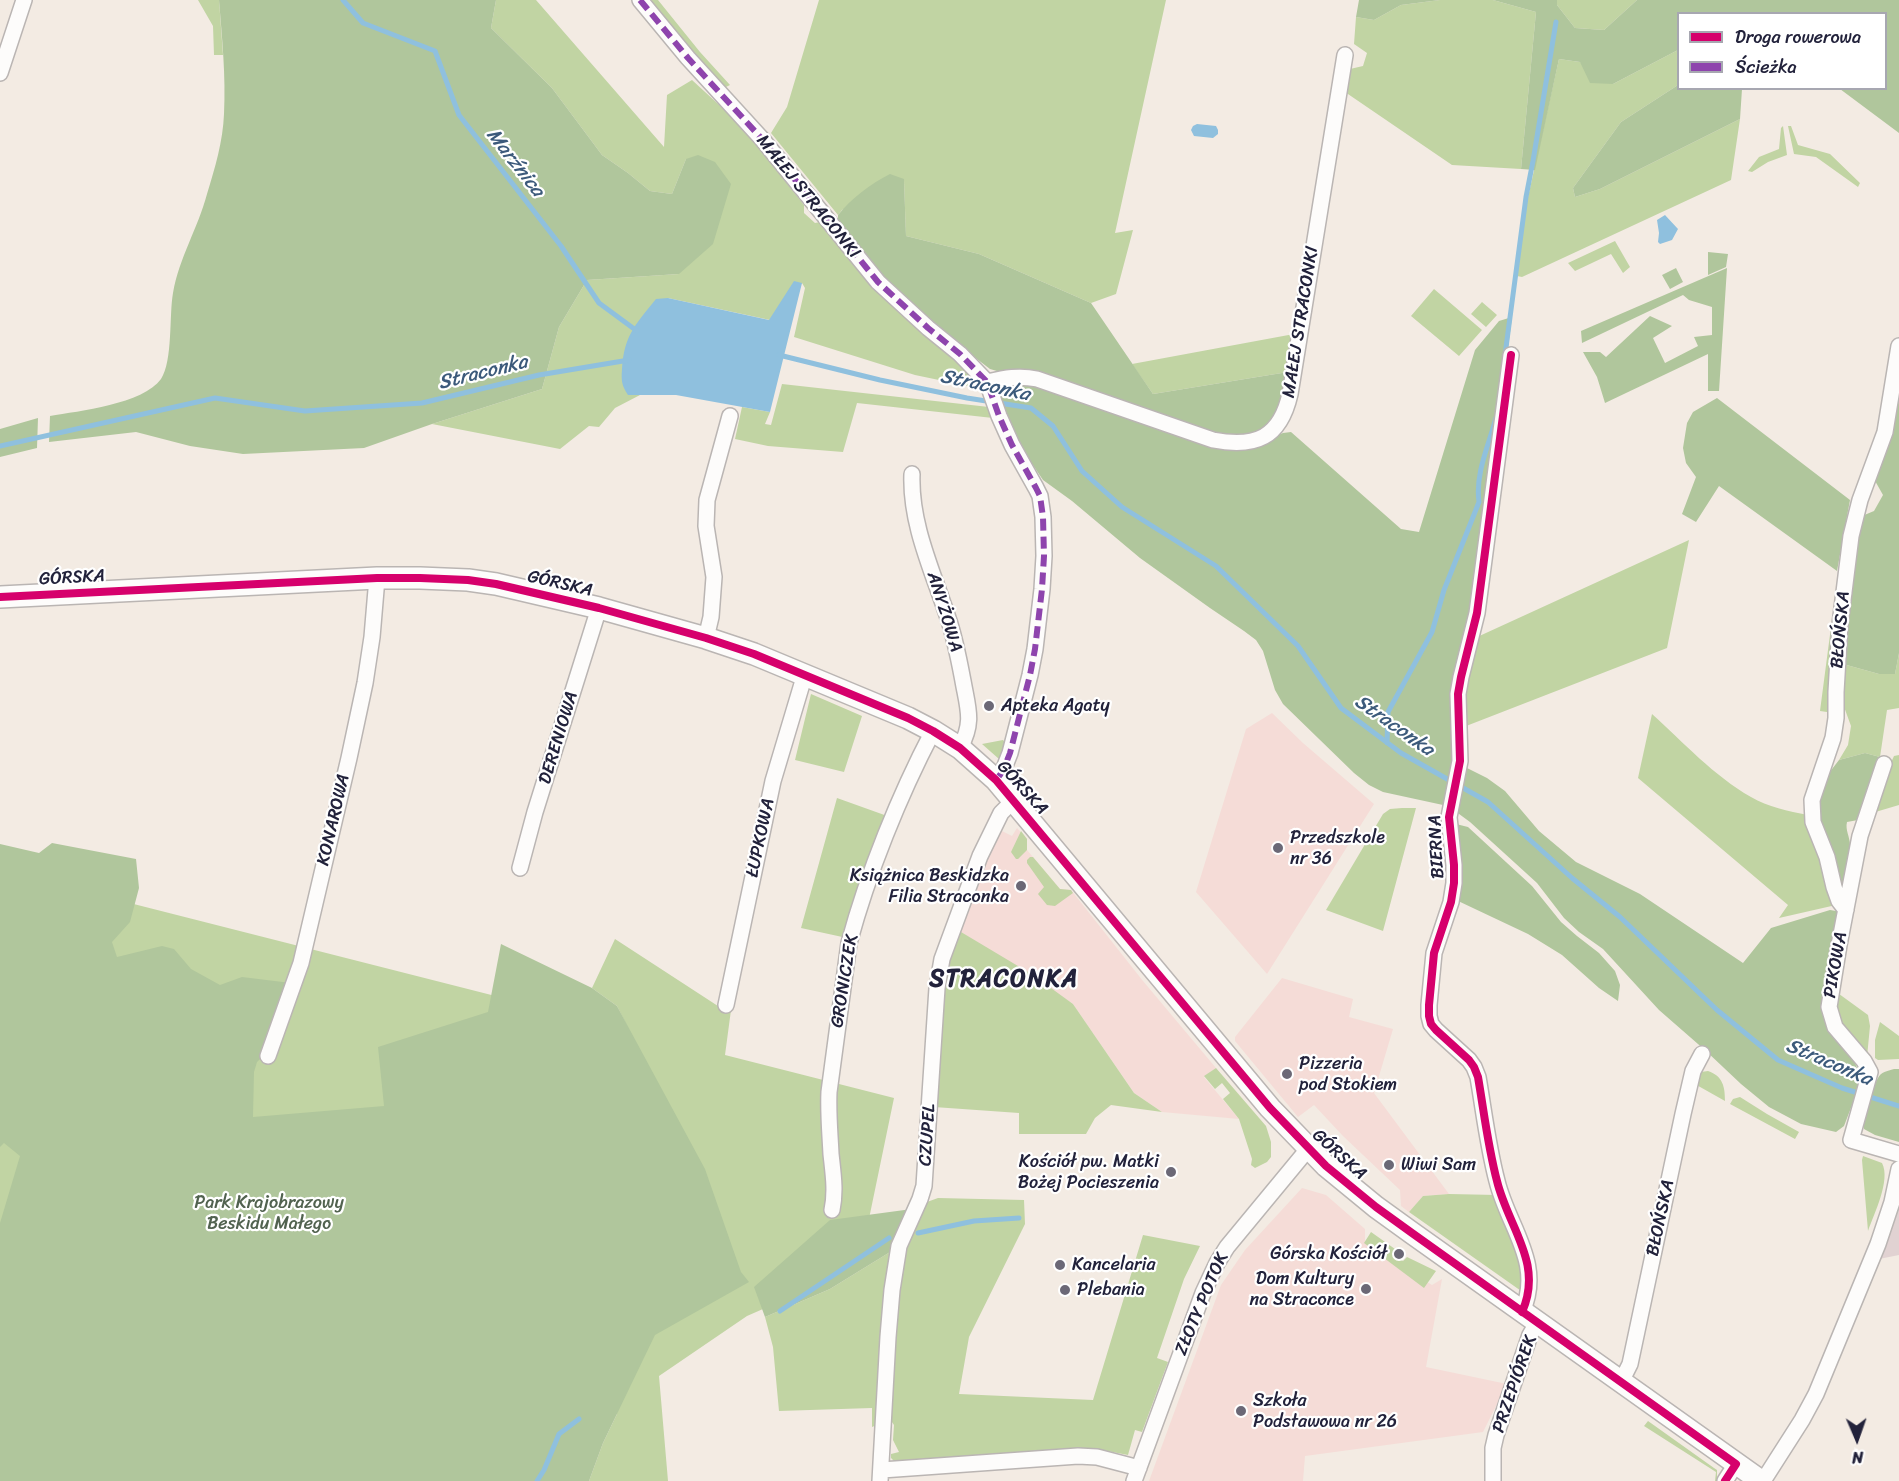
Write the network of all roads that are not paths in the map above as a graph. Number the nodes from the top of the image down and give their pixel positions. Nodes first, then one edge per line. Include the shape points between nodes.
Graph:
1 (24, 0) edge
2 (640, 0) edge
3 (1345, 55) dead end
4 (0, 73) edge
5 (1899, 346) edge
6 (1511, 355) dead end
7 (989, 387) junction
8 (730, 416) dead end
9 (912, 474) dead end
10 (377, 578) junction
11 (0, 597) edge
12 (599, 608) junction
13 (706, 638) junction
14 (807, 674) junction
15 (933, 731) junction
16 (960, 748) junction
17 (1884, 764) dead end
18 (996, 780) junction
19 (1014, 800) junction
20 (520, 868) dead end
21 (1846, 910) junction
22 (726, 1005) dead end
23 (1702, 1054) dead end
24 (268, 1056) dead end
25 (1308, 1149) junction
26 (1899, 1154) edge
27 (1899, 1169) edge
28 (832, 1210) dead end
29 (1530, 1317) junction
30 (1621, 1382) junction
31 (1731, 1472) edge
32 (1136, 1474) edge
33 (881, 1476) edge
34 (1493, 1481) edge
35 (1762, 1481) edge

1 - 4 street
2 - 7 street, MAŁEJ STRACONKI via 762,139 878,282 960,354
3 - 7 street, MAŁEJ STRACONKI via 1290,394 1275,429 1258,439 1238,443 1213,440 1024,376
5 - 21 street, BŁOŃSKA via 1887,424 1851,536 1840,624 1836,718 1812,801 1813,822 1839,901
6 - 29 street, BIERNA via 1477,613 1458,694 1460,761 1449,810 1454,883 1434,953 1429,1016 1436,1030 1469,1060 1478,1077 1497,1184 1528,1263
7 - 18 street, MAŁEJ STRACONKI via 1021,464 1040,496 1044,556 1030,675 1010,753
8 - 13 street via 707,500 706,526 714,577
9 - 16 street, ANYŻOWA via 919,532 952,630 969,715 968,735
10 - 11 street, GÓRSKA
10 - 12 street, GÓRSKA via 468,580
10 - 24 street, KONAROWA via 365,683 349,758 301,963
12 - 13 street, GÓRSKA
12 - 20 street, DERENIOWA
13 - 14 street, GÓRSKA
14 - 15 street, GÓRSKA
14 - 22 street, ŁUPKOWA via 773,781
15 - 16 street, GÓRSKA
15 - 28 street, GRONICZEK via 880,850 849,943 829,1092
16 - 18 street, GÓRSKA
17 - 21 street, PIKOWA via 1860,836
18 - 19 street, GÓRSKA
19 - 25 street, GÓRSKA
19 - 33 street, CZUPEL via 1001,813 980,856 939,973 924,1186 899,1246 892,1290
21 - 26 street, PIKOWA via 1829,1007 1835,1027 1870,1072 1851,1140
23 - 30 street, BŁOŃSKA via 1693,1071 1630,1364
25 - 29 street, GÓRSKA via 1376,1207
25 - 32 street, ZŁOTY POTOK via 1216,1263
27 - 35 street via 1878,1244 1816,1394
29 - 30 street, GÓRSKA
29 - 34 street, PRZEPIÓREK via 1530,1335 1493,1448
30 - 31 street, GÓRSKA
31 - 35 street, GÓRSKA
32 - 33 street via 1097,1457 1078,1456

